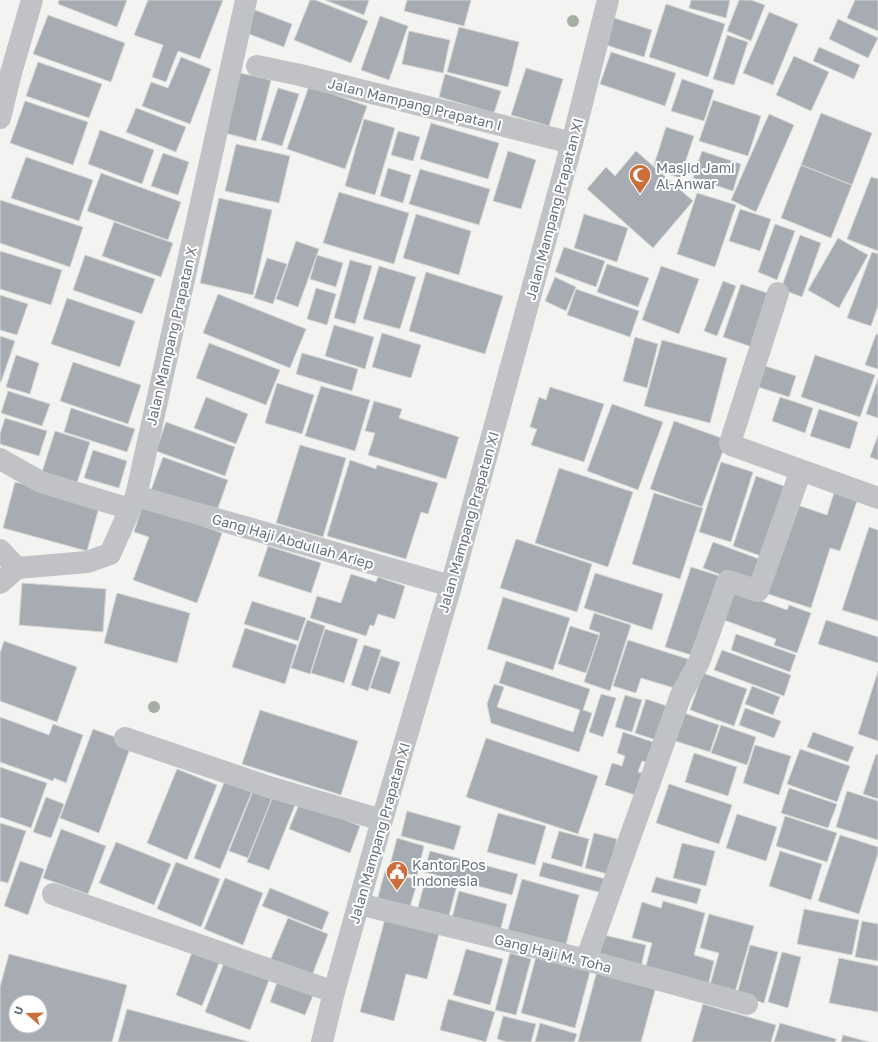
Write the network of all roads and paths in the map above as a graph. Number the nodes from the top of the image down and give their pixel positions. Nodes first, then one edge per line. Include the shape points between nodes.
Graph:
1 (32, 0) edge
2 (246, 0) edge
3 (608, 0) edge
4 (257, 66) dead end
5 (0, 118) edge
6 (572, 142) junction
7 (778, 293) dead end
8 (0, 459) edge
9 (801, 470) junction
10 (878, 498) edge
11 (133, 503) junction
12 (0, 550) edge
13 (17, 568) junction
14 (0, 583) edge
15 (451, 586) junction
16 (125, 738) dead end
17 (382, 820) junction
18 (53, 894) dead end
19 (359, 904) junction
20 (586, 960) junction
21 (334, 992) junction
22 (747, 1004) dead end
23 (322, 1042) edge

1 - 5 street
2 - 11 street, Jalan Mampang Prapatan X
3 - 6 street, Jalan Mampang Prapatan XI
4 - 6 street, Jalan Mampang Prapatan I
6 - 15 street, Jalan Mampang Prapatan XI
7 - 9 street via 730,443
8 - 11 street, Gang Haji Abdullah Ariep via 41,482
9 - 10 street
9 - 20 street via 758,591 726,582 699,662 681,695
11 - 13 street, Jalan Mampang Prapatan X via 110,554 87,562
11 - 15 street, Gang Haji Abdullah Ariep
12 - 13 street
13 - 14 street
15 - 17 street, Jalan Mampang Prapatan XI
16 - 17 street via 269,787
17 - 19 street, Jalan Mampang Prapatan XI
18 - 21 street
19 - 20 street, Gang Haji M. Toha
19 - 21 street, Jalan Mampang Prapatan XI
20 - 22 street, Gang Haji M. Toha
21 - 23 street, Jalan Mampang Prapatan XI

